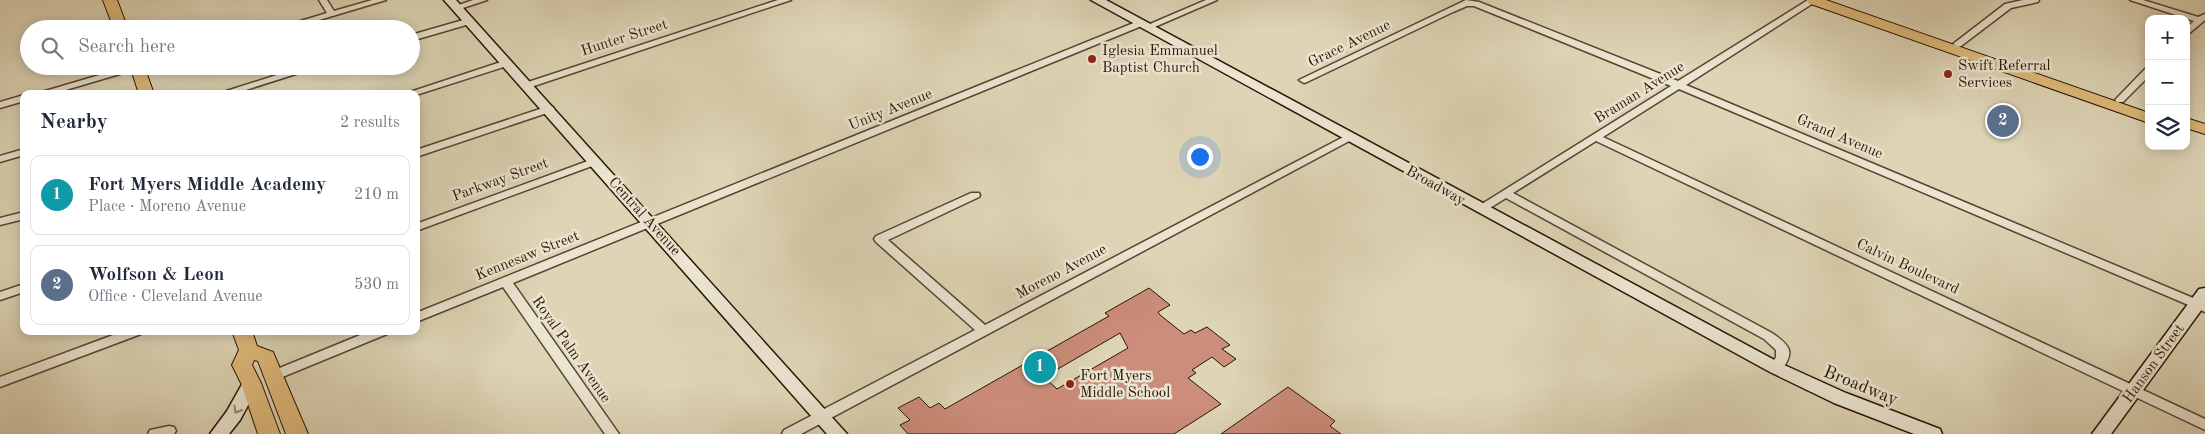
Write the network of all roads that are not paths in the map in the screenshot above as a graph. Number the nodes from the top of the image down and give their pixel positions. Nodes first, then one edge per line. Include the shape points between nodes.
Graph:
1 (110, 0) edge
2 (322, 0) edge
3 (382, 0) edge
4 (483, 0) edge
5 (787, 0) edge
6 (1097, 0) edge
7 (1213, 0) edge
8 (1814, 0) edge
9 (1833, 0) edge
10 (2032, 0) edge
11 (2134, 0) edge
12 (2009, 3) edge
13 (454, 4) edge
14 (1460, 6) joint
15 (1857, 8) junction
16 (332, 14) junction
17 (2202, 17) edge
18 (118, 20) edge
19 (310, 20) edge
20 (470, 21) junction
21 (1144, 25) junction
22 (2190, 29) edge
23 (420, 35) edge
24 (1958, 44) junction
25 (507, 63) junction
26 (2145, 74) edge
27 (110, 75) edge
28 (141, 75) edge
29 (286, 75) edge
30 (1304, 80) dead end
31 (1678, 85) junction
32 (528, 86) junction
33 (55, 90) edge
34 (146, 90) edge
35 (235, 90) edge
36 (420, 91) edge
37 (20, 99) edge
38 (2120, 100) junction
39 (0, 105) edge
40 (549, 109) junction
41 (2145, 109) edge
42 (2145, 117) edge
43 (2190, 124) edge
44 (2205, 129) edge
45 (2190, 132) edge
46 (1349, 137) junction
47 (1596, 137) junction
48 (2205, 137) edge
49 (20, 153) edge
50 (420, 153) edge
51 (0, 159) edge
52 (596, 161) junction
53 (1506, 194) junction
54 (975, 195) dead end
55 (1481, 209) junction
56 (20, 216) edge
57 (0, 222) edge
58 (651, 223) junction
59 (420, 227) edge
60 (506, 282) junction
61 (20, 289) edge
62 (0, 296) edge
63 (2202, 302) edge
64 (420, 316) edge
65 (984, 330) junction
66 (125, 335) edge
67 (373, 335) edge
68 (245, 341) edge
69 (1776, 368) junction
70 (275, 375) junction
71 (0, 382) edge
72 (251, 383) junction
73 (2133, 391) junction
74 (822, 416) junction
75 (2205, 424) edge
76 (294, 426) edge
77 (219, 434) edge
78 (268, 434) edge
79 (612, 434) edge
80 (789, 434) edge
81 (838, 434) edge
82 (1933, 434) edge
83 (2101, 434) edge

1 - 18 main road
2 - 16 street
3 - 16 street
4 - 13 street
5 - 32 street, Hunter Street
6 - 21 street, Broadway
7 - 21 street, Unity Avenue
8 - 15 main road
8 - 31 street, Braman Avenue
8 - 42 main road
9 - 15 main road
10 - 12 street
11 - 17 street
12 - 24 street
13 - 20 street, Central Avenue
14 - 30 street, Grace Avenue
14 - 31 street, Grand Avenue via 1476,4 1487,7
15 - 24 main road
16 - 19 street
17 - 22 street
20 - 23 street
20 - 25 street, Central Avenue
21 - 46 street, Broadway
21 - 58 street, Unity Avenue
24 - 38 main road
25 - 32 street, Central Avenue
25 - 36 street
26 - 38 street
27 - 33 street
28 - 34 main road
29 - 35 street
31 - 47 street, Braman Avenue
31 - 63 street, Grand Avenue
32 - 40 street, Central Avenue
37 - 39 street
38 - 41 main road
40 - 50 street
40 - 52 street, Central Avenue
43 - 44 main road
45 - 48 main road
46 - 55 street, Broadway
46 - 65 street, Moreno Avenue
47 - 53 street, Braman Avenue
47 - 73 street, Calvin Boulevard
49 - 51 street
52 - 58 street, Central Avenue
52 - 59 street, Parkway Street
53 - 55 street, Braman Avenue
53 - 69 street via 1768,336 1780,344 1784,352
54 - 65 street via 880,239
55 - 69 street, Broadway
56 - 57 street
58 - 60 street, Kennesaw Street
58 - 74 street, Central Avenue
60 - 64 street, Kennesaw Street
60 - 79 street, Royal Palm Avenue
61 - 62 street
63 - 73 street, Hanson Street
65 - 74 street, Moreno Avenue
66 - 71 street
67 - 70 street
68 - 70 main road via 266,357
68 - 72 main road via 242,365
69 - 82 street, Broadway via 1840,398
70 - 76 main road
72 -> 77 street via 234,415
72 - 78 main road
73 - 75 street, Calvin Boulevard
73 - 83 street, Hanson Street
74 - 80 street, Moreno Avenue
74 - 81 street, Central Avenue
76 - 78 main road

